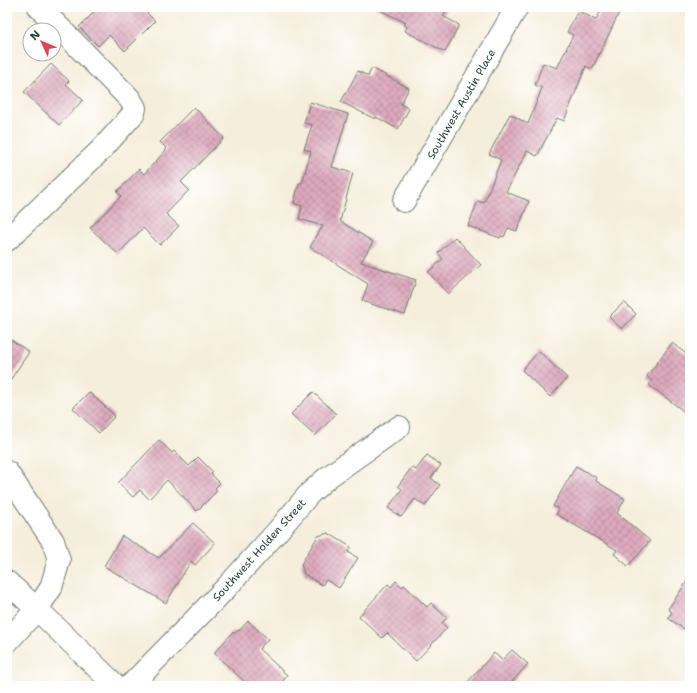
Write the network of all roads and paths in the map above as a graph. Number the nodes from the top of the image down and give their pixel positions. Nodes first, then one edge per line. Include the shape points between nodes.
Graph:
1 (38, 7) edge
2 (517, 7) edge
3 (404, 201) dead end
4 (7, 240) edge
5 (399, 426) dead end
6 (7, 472) edge
7 (7, 582) edge
8 (36, 610) junction
9 (7, 642) edge
10 (116, 686) edge
11 (130, 686) edge

1 - 4 street via 130,99 135,108 134,113 102,149
2 - 3 street, Southwest Austin Place
5 - 11 street, Southwest Holden Street via 310,493 226,588
6 - 8 street via 53,541 59,560 51,588
7 - 8 street
8 - 9 street
8 - 10 street

